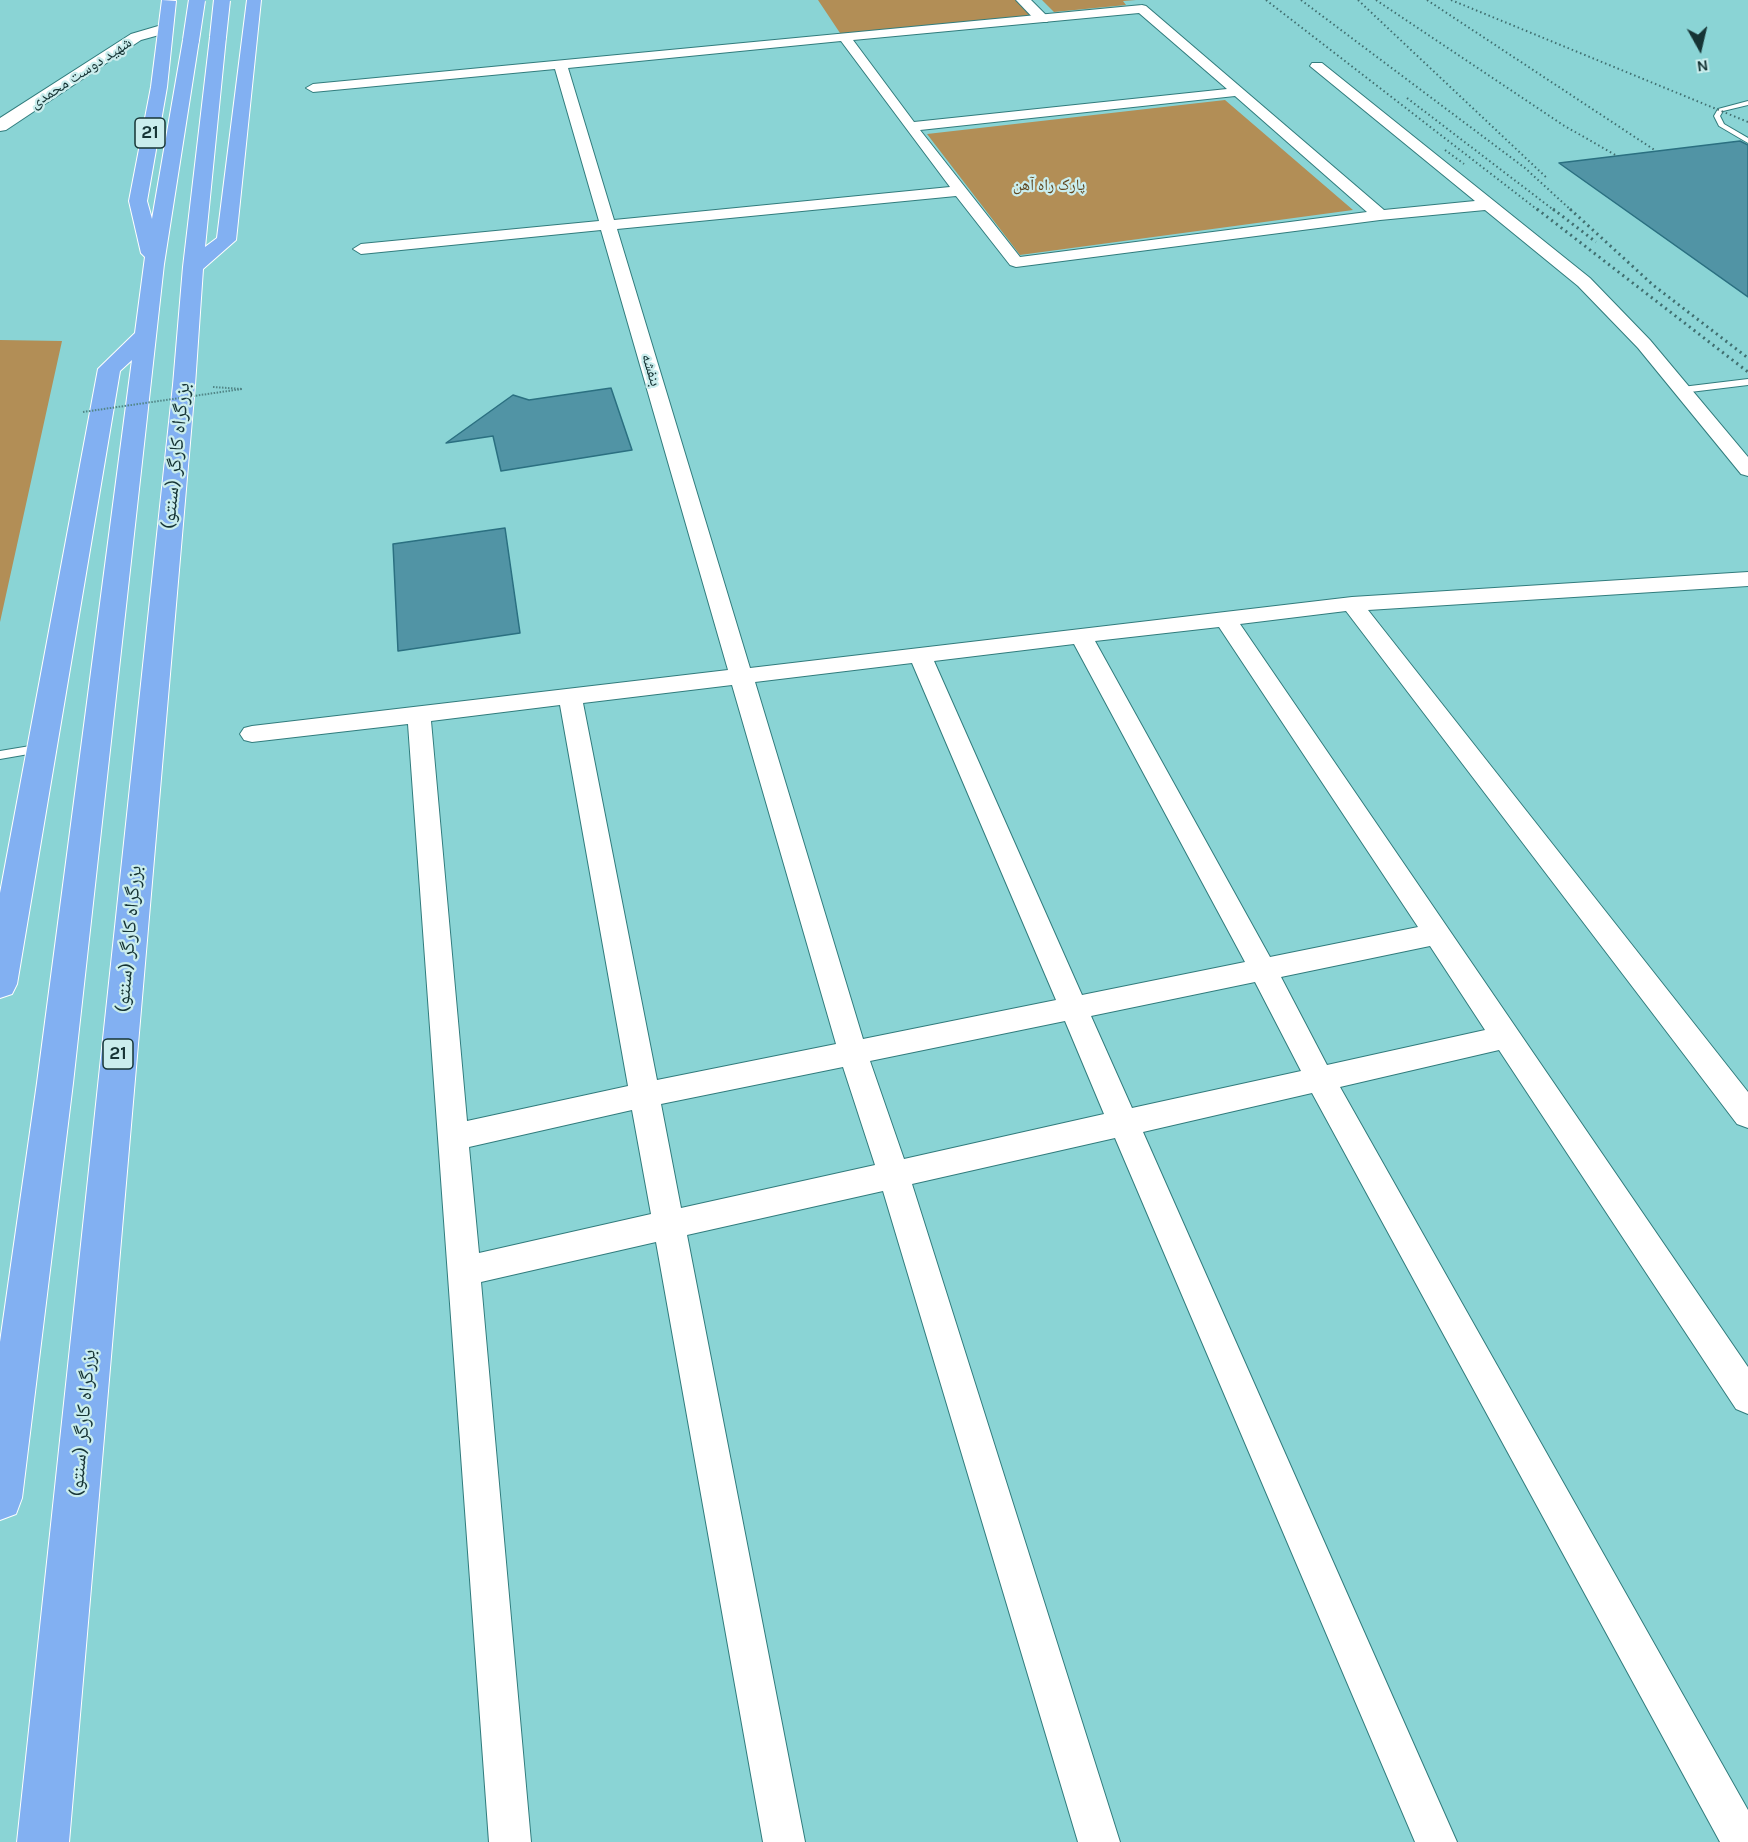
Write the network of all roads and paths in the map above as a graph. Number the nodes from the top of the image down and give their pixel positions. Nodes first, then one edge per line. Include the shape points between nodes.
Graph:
1 (197, 0) edge
2 (222, 0) edge
3 (254, 0) edge
4 (1023, 0) edge
5 (161, 1) edge
6 (1042, 19) junction
7 (165, 29) junction
8 (252, 29) junction
9 (845, 38) junction
10 (560, 64) junction
11 (1317, 66) dead end
12 (313, 88) dead end
13 (1238, 92) junction
14 (1748, 103) edge
15 (0, 125) edge
16 (910, 127) junction
17 (1748, 141) edge
18 (960, 190) junction
19 (1487, 205) junction
20 (1380, 215) junction
21 (608, 225) junction
22 (361, 249) dead end
23 (154, 264) junction
24 (193, 267) junction
25 (146, 334) junction
26 (1748, 382) edge
27 (242, 389) dead end
28 (1682, 390) junction
29 (83, 412) dead end
30 (1748, 470) edge
31 (1748, 579) edge
32 (1352, 604) junction
33 (1225, 619) junction
34 (1081, 636) junction
35 (920, 655) junction
36 (741, 676) junction
37 (570, 696) junction
38 (419, 714) junction
39 (252, 734) dead end
40 (42, 748) junction
41 (0, 755) edge
42 (1437, 934) junction
43 (1263, 970) junction
44 (0, 984) edge
45 (1075, 1009) junction
46 (1506, 1037) junction
47 (853, 1053) junction
48 (1320, 1079) junction
49 (645, 1095) junction
50 (1748, 1115) edge
51 (1124, 1123) junction
52 (453, 1137) junction
53 (893, 1173) junction
54 (670, 1226) junction
55 (464, 1271) junction
56 (1748, 1397) edge
57 (0, 1497) edge
58 (43, 1842) edge
59 (510, 1842) edge
60 (784, 1842) edge
61 (1099, 1842) edge
62 (1436, 1842) edge
63 (1743, 1842) edge

1 - 5 highway, 21
1 - 23 highway, 21, bridge
2 - 24 highway, بزرگراه کارگر (سنتو) / 21, bridge
3 - 8 highway
4 - 6 main road
5 - 7 highway, 21
6 - 9 street
6 - 13 street via 1142,9
7 - 8 highway via 228,21
7 - 15 main road, شهید دوست محمدی via 136,37
7 - 23 highway, 21 via 159,87 138,201
8 - 24 highway via 226,240
9 - 10 street
9 - 16 street
10 - 12 street
10 - 21 street, بنفشه
11 - 19 street
13 - 16 street
13 - 20 street
14 - 17 lane via 1720,110 1717,116 1721,125
16 - 18 street
18 - 20 street via 1016,262
18 - 21 street
19 - 20 street
19 - 28 street via 1584,282
21 - 22 street
21 - 36 street, بنفشه
23 - 25 highway, 21
24 - 58 highway, بزرگراه کارگر (سنتو) / 21
25 - 40 highway via 109,369
25 - 57 highway, 21
26 - 28 lane
27 - 29 path, bridge
28 - 30 street
31 - 32 street
32 - 33 street
32 - 50 street
33 - 34 street
33 - 42 street
34 - 35 street
34 - 43 street
35 - 36 street
35 - 45 street
36 - 37 street
36 - 47 street, بنفشه
37 - 38 street
37 - 49 street
38 - 39 street
38 - 52 street
40 - 41 lane
40 - 44 highway
42 - 43 street
42 - 46 street
43 - 45 street
43 - 48 street
45 - 47 street
45 - 51 street
46 - 48 street
46 - 56 street
47 - 49 street
47 - 53 street, بنفشه
48 - 51 street
48 - 63 street
49 - 52 street
49 - 54 street
51 - 53 street
51 - 62 street
52 - 55 street
53 - 54 street
53 - 61 street, بنفشه
54 - 55 street
54 - 60 street
55 - 59 street

